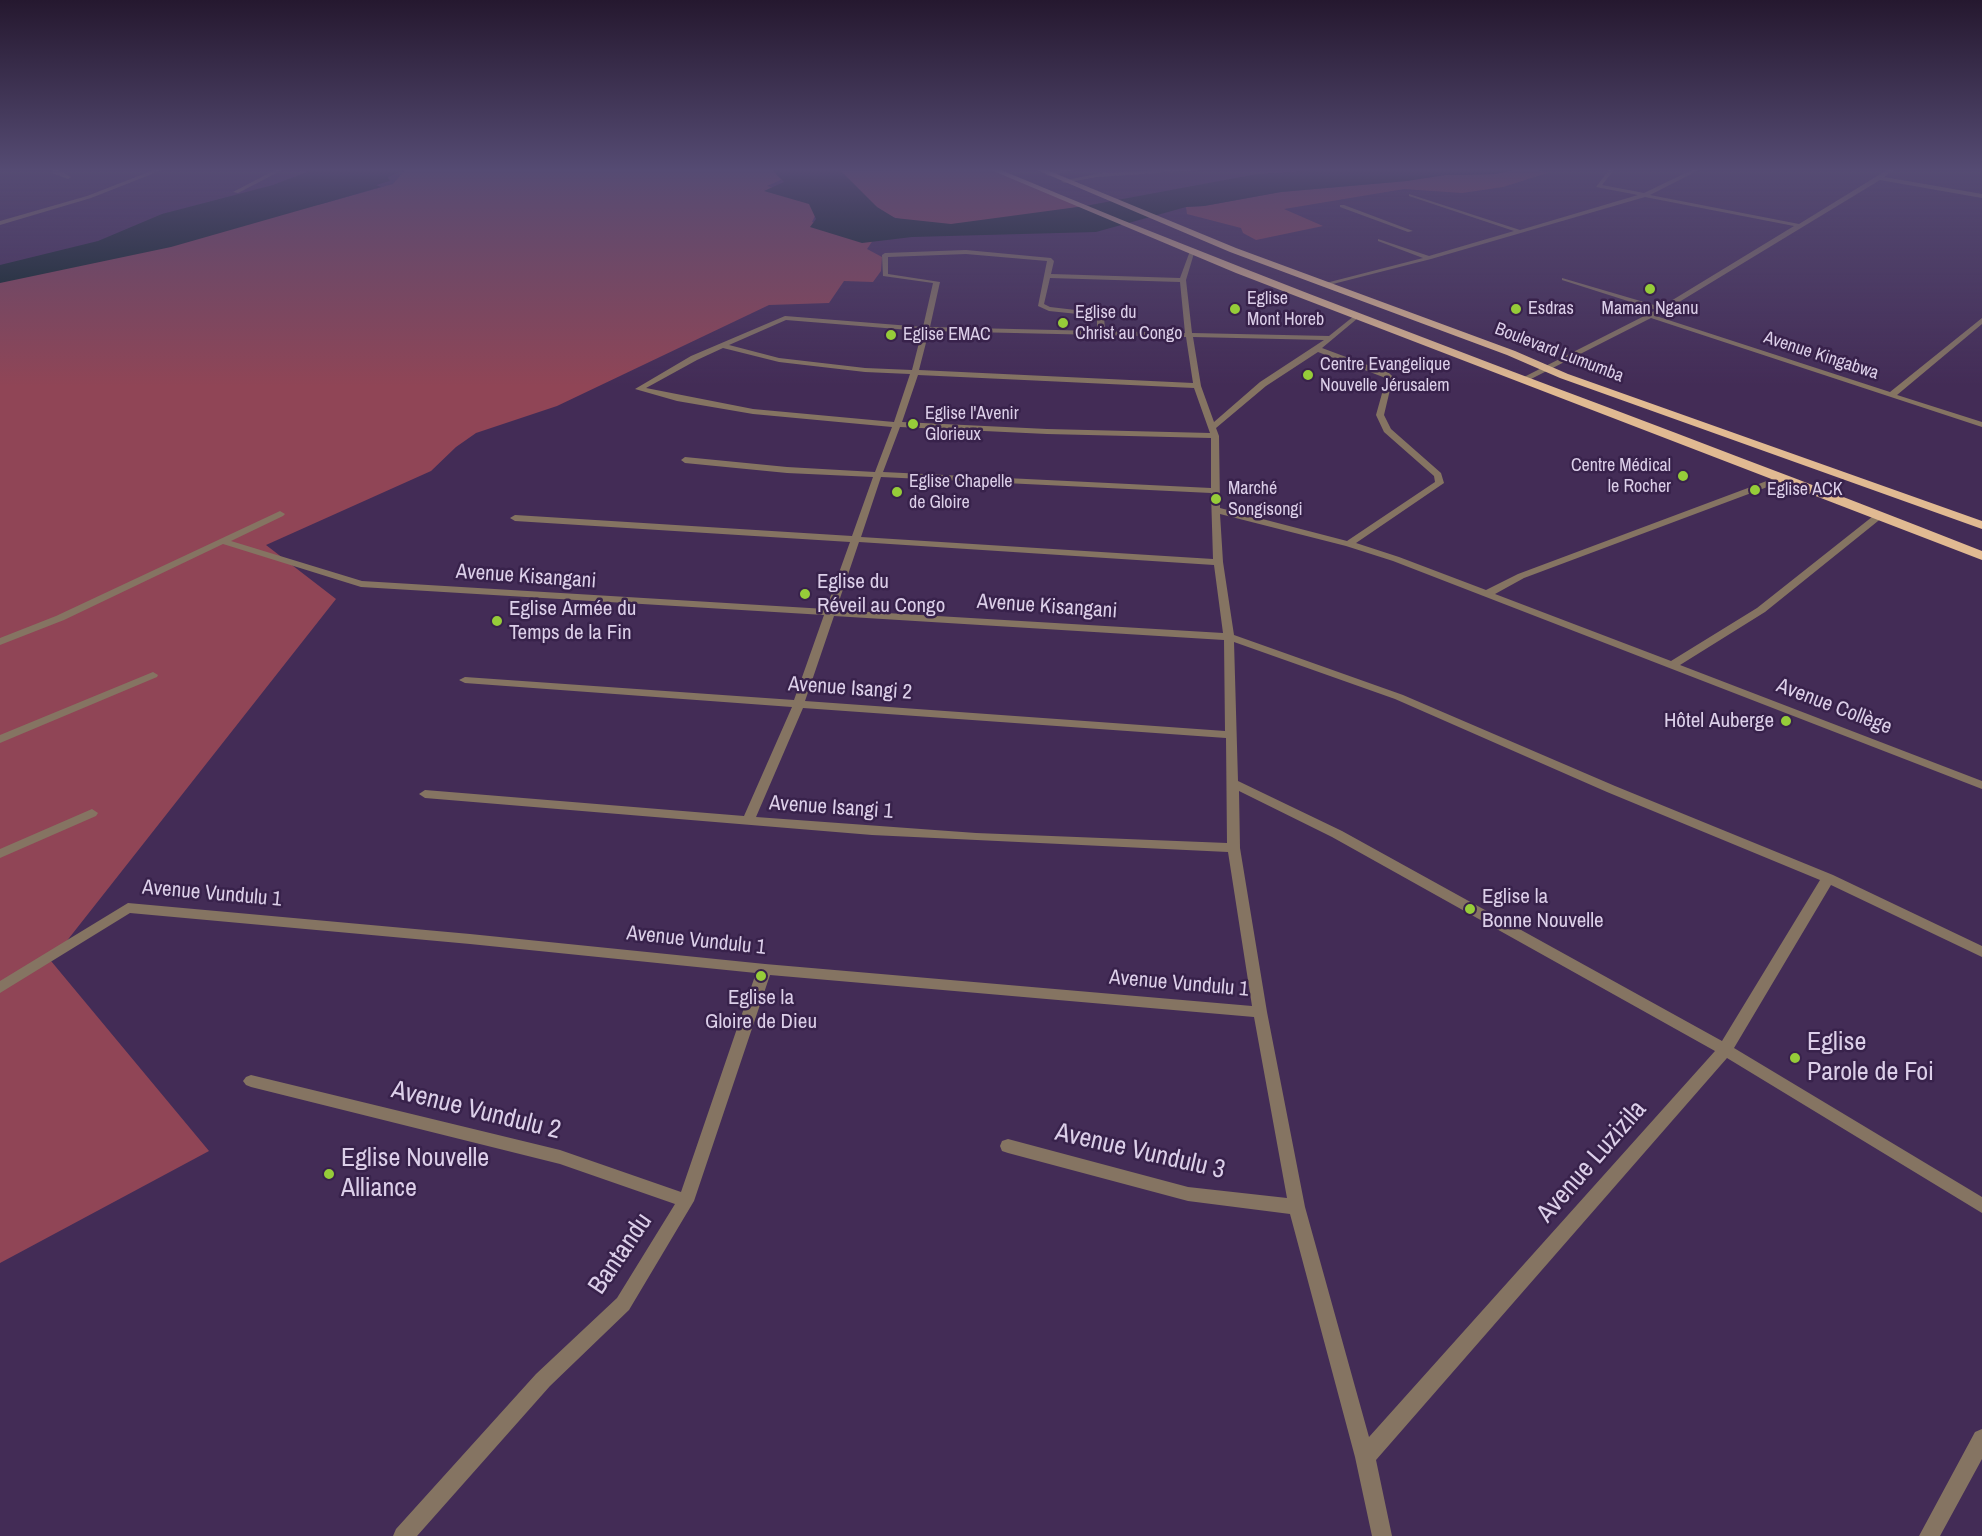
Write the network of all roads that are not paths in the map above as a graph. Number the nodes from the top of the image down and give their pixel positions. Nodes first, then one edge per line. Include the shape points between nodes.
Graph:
1 (1167, 242) edge
2 (1215, 242) edge
3 (1385, 242) edge
4 (1484, 242) edge
5 (1775, 242) edge
6 (1192, 251) junction
7 (1430, 258) junction
8 (1046, 276) junction
9 (1564, 279) dead end
10 (1184, 280) junction
11 (1325, 284) junction
12 (1661, 309) junction
13 (1650, 316) junction
14 (1356, 317) junction
15 (1982, 320) edge
16 (926, 328) junction
17 (1969, 332) junction
18 (1101, 333) junction
19 (1189, 335) junction
20 (1982, 335) edge
21 (1331, 338) junction
22 (723, 346) junction
23 (1317, 349) junction
24 (1544, 367) junction
25 (913, 373) junction
26 (1526, 378) junction
27 (1197, 386) junction
28 (1892, 395) junction
29 (897, 425) junction
30 (1982, 425) edge
31 (1214, 432) junction
32 (684, 460) dead end
33 (878, 474) junction
34 (1782, 478) junction
35 (1215, 491) junction
36 (1215, 510) junction
37 (280, 514) dead end
38 (1880, 516) junction
39 (515, 518) dead end
40 (1982, 525) edge
41 (857, 539) junction
42 (222, 541) junction
43 (1349, 544) junction
44 (1982, 556) edge
45 (1218, 562) junction
46 (1489, 593) junction
47 (830, 612) junction
48 (1229, 637) junction
49 (0, 642) edge
50 (1672, 665) junction
51 (153, 675) dead end
52 (465, 680) dead end
53 (798, 705) junction
54 (1232, 735) junction
55 (0, 739) edge
56 (1231, 782) junction
57 (1982, 784) edge
58 (425, 794) dead end
59 (92, 813) dead end
60 (748, 822) junction
61 (1234, 848) junction
62 (0, 854) edge
63 (1828, 878) junction
64 (1982, 952) edge
65 (765, 969) junction
66 (0, 988) edge
67 (1260, 1012) junction
68 (1725, 1050) junction
69 (251, 1081) dead end
70 (1008, 1146) dead end
71 (686, 1201) junction
72 (1982, 1206) edge
73 (1297, 1207) junction
74 (1982, 1439) edge
75 (1365, 1457) junction
76 (403, 1536) edge
77 (1382, 1536) edge
78 (1929, 1536) edge

1 - 6 highway, Boulevard Lumumba
2 - 11 highway, Boulevard Lumumba
3 - 7 street
4 - 7 street
5 - 12 street
6 - 10 street
6 - 14 highway, Boulevard Lumumba
7 - 11 street
8 - 10 street
8 - 16 street via 1051,261 1043,258 966,252 886,254 885,275 937,282
8 - 18 street via 1040,304 1099,314
9 - 12 street
10 - 19 street
11 - 24 highway, Boulevard Lumumba
12 - 13 street
13 - 24 street
13 - 28 street, Avenue Kingabwa
14 - 21 street
14 - 26 highway, Boulevard Lumumba
15 - 17 street
16 - 18 street
16 - 22 street via 785,318
16 - 25 street
17 - 20 street
17 - 28 street
18 - 19 street
19 - 21 street
19 - 27 street
21 - 23 street
22 - 25 street via 788,362
22 - 29 street via 669,370 639,389 776,417
23 - 31 street via 1263,384
23 - 43 street via 1390,378 1380,415 1387,430 1438,475 1440,483
24 - 26 street
24 - 40 highway, Boulevard Lumumba
25 - 27 street
25 - 29 street
26 - 34 highway, Boulevard Lumumba
27 - 31 street
28 - 30 street, Avenue Kingabwa
29 - 31 street
29 - 33 street
31 - 35 street
32 - 33 street
33 - 35 street
33 - 41 street
34 - 38 highway, Boulevard Lumumba
34 - 46 street via 1521,576
35 - 36 street
36 - 43 street, Avenue Collège
36 - 45 street
37 - 42 street
38 - 44 highway, Boulevard Lumumba
38 - 50 street via 1761,610
39 - 41 street
41 - 45 street
41 - 47 street
42 - 47 street, Avenue Kisangani via 361,584
42 - 49 street via 60,618
43 - 46 street, Avenue Collège
45 - 48 street
46 - 50 street, Avenue Collège
47 - 48 street, Avenue Kisangani
47 - 53 street
48 - 54 street
48 - 63 street, Avenue Kisangani via 1399,696
50 - 57 street, Avenue Collège
51 - 55 street
52 - 53 street, Avenue Isangi 2
53 - 54 street, Avenue Isangi 2
53 - 60 street
54 - 56 street
56 - 61 street
56 - 68 street via 1337,834
58 - 60 street, Avenue Isangi 1
59 - 62 street
60 - 61 street, Avenue Isangi 1
61 - 67 street
63 - 64 street, Avenue Kisangani
63 - 68 street, Avenue Luzizila
65 - 66 street, Avenue Vundulu 1 via 128,908
65 - 67 street, Avenue Vundulu 1
65 - 71 street, Bantandu
67 - 73 street
68 - 72 street
68 - 75 street, Avenue Luzizila
69 - 71 street, Avenue Vundulu 2 via 560,1157
70 - 73 street, Avenue Vundulu 3 via 1188,1194
71 - 76 street, Bantandu via 622,1304 543,1380
73 - 75 street
74 - 78 street
75 - 77 street

